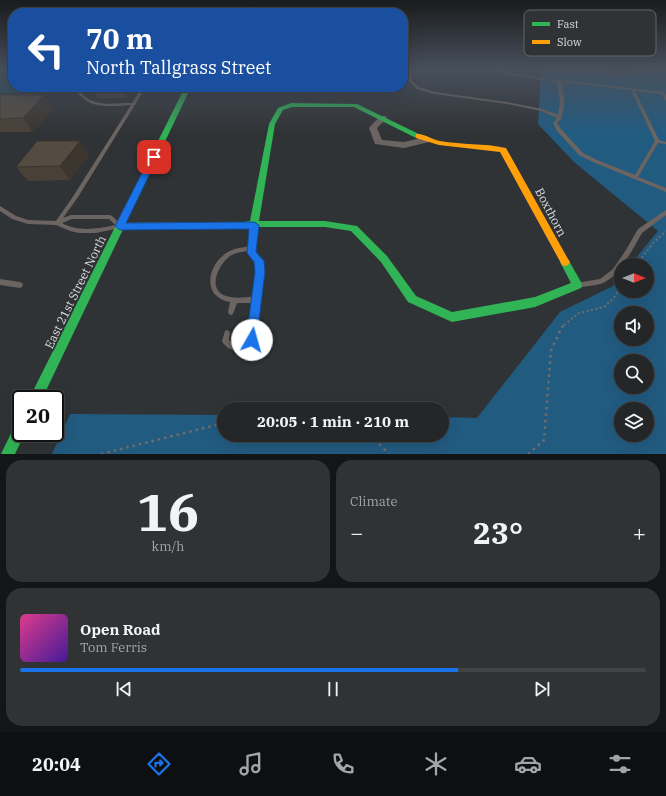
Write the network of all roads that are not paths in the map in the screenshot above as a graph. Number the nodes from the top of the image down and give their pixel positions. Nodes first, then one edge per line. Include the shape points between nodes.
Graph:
1 (425, 90) edge
2 (560, 90) edge
3 (633, 90) edge
4 (642, 90) edge
5 (79, 92) edge
6 (141, 92) edge
7 (186, 92) edge
8 (665, 93) edge
9 (666, 99) edge
10 (134, 104) junction
11 (383, 118) junction
12 (560, 118) junction
13 (426, 140) junction
14 (657, 141) junction
15 (666, 143) edge
16 (636, 177) junction
17 (666, 190) edge
18 (0, 208) edge
19 (666, 212) edge
20 (57, 223) junction
21 (254, 225) junction
22 (120, 226) junction
23 (252, 248) junction
24 (0, 282) edge
25 (20, 285) dead end
26 (577, 285) junction
27 (234, 300) junction
28 (257, 300) junction
29 (231, 312) dead end
30 (227, 333) dead end
31 (39, 390) edge
32 (14, 442) edge
33 (8, 454) edge

1 - 12 lane via 542,110
2 - 12 lane via 563,109
3 - 14 lane
4 - 8 lane
5 - 10 lane via 81,97 94,103
6 - 10 lane
7 - 22 street, East 21st Street North
8 - 9 lane
10 - 20 lane
11 - 13 street
11 - 13 street via 373,128 378,142 404,145
11 - 21 street via 355,105 291,105 279,111 272,124
12 - 16 lane via 555,123 559,130 581,154
13 - 26 street, Boxthorn via 448,145 488,146 503,150
14 - 15 lane
14 - 16 lane
16 - 17 lane
18 - 20 lane via 14,218 28,222
19 - 26 lane via 640,231 615,271 601,281
20 - 22 lane via 65,229 84,231 101,231
20 - 22 lane via 71,217 110,218
21 - 22 street
21 - 23 lane
21 - 26 street via 325,224 354,228 384,259 412,299 452,317 535,302
22 - 31 street, East 21st Street North
23 - 27 lane via 230,253 217,264 212,277 213,287 221,297
23 - 28 lane via 252,253 260,266
24 - 25 lane
27 - 28 lane
27 - 29 lane
28 - 30 lane via 252,340 230,346 225,341
32 - 33 street

